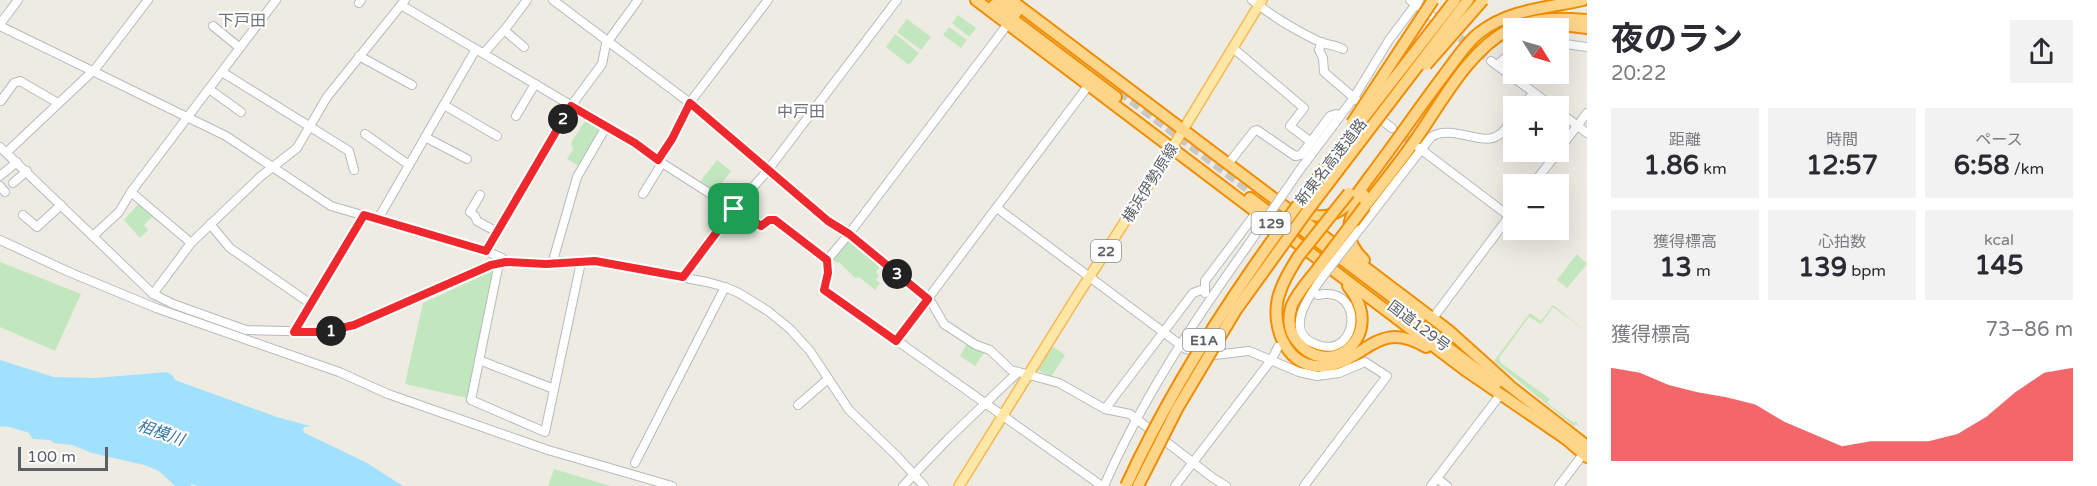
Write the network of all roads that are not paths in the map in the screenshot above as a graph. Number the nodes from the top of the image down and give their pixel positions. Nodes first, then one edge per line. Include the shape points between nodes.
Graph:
1 (18, 0) edge
2 (148, 0) edge
3 (276, 0) edge
4 (527, 0) edge
5 (553, 0) edge
6 (638, 0) edge
7 (768, 0) edge
8 (897, 0) edge
9 (976, 0) edge
10 (987, 0) edge
11 (999, 0) edge
12 (1011, 0) edge
13 (1432, 0) edge
14 (1455, 0) edge
15 (1468, 0) edge
16 (1483, 0) edge
17 (1583, 0) edge
18 (1415, 1) edge
19 (1257, 2) edge
20 (403, 3) edge
21 (890, 4) edge
22 (1024, 4) edge
23 (1587, 7) edge
24 (1534, 8) junction
25 (1569, 19) edge
26 (1587, 20) edge
27 (0, 25) edge
28 (1007, 25) junction
29 (1569, 26) edge
30 (217, 27) dead end
31 (1587, 28) edge
32 (504, 30) junction
33 (1503, 34) edge
34 (1460, 38) tunnel mouth
35 (608, 41) junction
36 (1322, 42) junction
37 (1569, 45) edge
38 (524, 47) dead end
39 (1587, 47) edge
40 (240, 48) junction
41 (1233, 48) junction
42 (476, 49) junction
43 (1342, 49) dead end
44 (484, 54) junction
45 (359, 56) junction
46 (1503, 57) edge
47 (94, 70) junction
48 (1503, 70) edge
49 (222, 72) junction
50 (535, 84) junction
51 (1521, 84) edge
52 (411, 85) dead end
53 (1088, 86) junction
54 (209, 89) junction
55 (1533, 93) junction
56 (1530, 96) edge
57 (1537, 96) edge
58 (1353, 99) junction
59 (1, 101) edge
60 (58, 103) junction
61 (690, 103) junction
62 (1423, 103) junction
63 (444, 105) junction
64 (571, 106) junction
65 (236, 111) dead end
66 (1434, 112) junction
67 (1587, 113) edge
68 (519, 114) dead end
69 (1340, 116) junction
70 (188, 117) junction
71 (1569, 119) edge
72 (1578, 126) junction
73 (310, 127) junction
74 (606, 127) junction
75 (1392, 128) tunnel mouth
76 (1183, 129) junction
77 (1503, 130) edge
78 (494, 133) dead end
79 (1587, 133) edge
80 (365, 134) dead end
81 (425, 137) junction
82 (1569, 137) edge
83 (1311, 142) junction
84 (1172, 148) junction
85 (3, 149) edge
86 (1419, 149) junction
87 (467, 159) dead end
88 (660, 161) junction
89 (17, 162) junction
90 (1550, 162) edge
91 (1228, 164) junction
92 (409, 165) junction
93 (273, 167) junction
94 (354, 170) dead end
95 (768, 170) junction
96 (27, 171) junction
97 (1541, 174) edge
98 (0, 176) edge
99 (13, 183) dead end
100 (131, 192) junction
101 (643, 194) dead end
102 (1270, 194) junction
103 (480, 195) dead end
104 (62, 205) junction
105 (1303, 207) junction
106 (1503, 207) edge
107 (997, 208) junction
108 (734, 209) junction
109 (1256, 213) junction
110 (23, 215) dead end
111 (364, 215) junction
112 (378, 219) junction
113 (210, 224) junction
114 (1503, 224) edge
115 (497, 232) junction
116 (849, 234) junction
117 (93, 236) junction
118 (0, 240) edge
119 (190, 243) junction
120 (486, 251) junction
121 (827, 260) junction
122 (502, 262) junction
123 (581, 262) junction
124 (552, 264) junction
125 (1322, 270) junction
126 (683, 277) junction
127 (1089, 278) junction
128 (725, 287) junction
129 (1204, 289) junction
130 (1399, 292) junction
131 (153, 294) junction
132 (1318, 295) dead end
133 (1210, 298) junction
134 (928, 299) junction
135 (311, 304) junction
136 (1433, 318) junction
137 (266, 331) junction
138 (294, 332) junction
139 (1163, 333) junction
140 (896, 341) junction
141 (1179, 345) junction
142 (272, 347) junction
143 (1278, 347) tunnel mouth
144 (1272, 358) junction
145 (479, 360) junction
146 (1465, 370) junction
147 (1018, 372) junction
148 (1029, 373) junction
149 (828, 378) junction
150 (1508, 384) junction
151 (554, 389) junction
152 (1500, 395) junction
153 (801, 401) dead end
154 (985, 404) junction
155 (1105, 409) junction
156 (1002, 416) junction
157 (1136, 418) junction
158 (1569, 441) junction
159 (1586, 452) edge
160 (635, 463) dead end
161 (1193, 463) junction
162 (914, 474) junction
163 (1437, 478) junction
164 (672, 486) edge
165 (903, 486) edge
166 (924, 486) edge
167 (959, 486) edge
168 (1103, 486) edge
169 (1126, 486) edge
170 (1138, 486) edge
171 (1175, 486) edge
172 (1226, 486) edge
173 (1304, 486) edge
174 (1431, 486) edge
175 (1447, 486) edge
176 (1559, 486) edge

1 - 27 street
2 - 47 street
3 - 40 street
4 - 32 street
5 - 35 street
6 - 35 street
7 - 61 street
8 - 21 street
9 - 28 highway, 129
10 - 11 highway via 1118,94
12 - 22 highway, 129
13 - 105 highway, bridge
14 - 105 highway, 新東名高速道路 / E1A, bridge
15 - 105 highway, 新東名高速道路 / E1A, bridge
16 - 105 highway, bridge via 1344,168
17 - 24 highway
18 - 34 street
18 - 58 street
19 - 36 street
19 - 41 main road, 横浜伊勢原線 / 22
20 - 42 street
20 - 45 street
21 - 95 street
22 - 76 highway, 129
23 - 24 highway
24 - 62 highway via 1480,32
25 - 26 highway
27 - 47 street
28 - 53 highway, 129
28 - 116 street
29 - 31 highway
30 - 40 street
32 - 38 street
32 - 44 street
33 - 66 highway via 1484,48
35 - 61 street
35 - 64 street via 602,64
36 - 43 street
36 - 58 street via 1319,50 1324,72
37 - 39 street
40 - 49 street
41 - 76 main road, 横浜伊勢原線 / 22
41 - 83 street via 1304,108 1290,126
42 - 44 street
42 - 63 street
44 - 50 street
45 - 52 street
45 - 73 street via 327,97
46 - 48 street via 1494,63
47 - 60 street
47 - 70 street
49 - 54 street
49 - 73 street
50 - 64 street
50 - 68 street
51 - 55 street
53 - 84 highway, 129
53 - 107 street
54 - 65 street
54 - 70 street
55 - 56 street
55 - 57 street
58 - 69 street
58 - 75 street
59 - 60 street via 20,81
60 - 85 street
61 - 88 street
61 - 95 street
62 - 102 highway via 1354,198 1340,210 1310,215
62 - 146 highway, bridge via 1298,257 1282,287 1277,310 1279,333 1289,352 1316,366 1345,359 1380,339 1394,336 1418,342
63 - 78 street
63 - 81 street
64 - 74 street
64 - 115 street
66 - 125 highway, bridge
66 - 130 highway via 1411,133 1359,201 1350,219 1349,234 1357,254
67 - 72 street
69 - 83 street via 1332,114
69 - 133 street, bridge
70 - 93 street via 236,141
70 - 100 street
71 - 72 street
72 - 79 street
72 - 82 street
73 - 93 street via 297,148
73 - 94 street via 349,151
74 - 88 street
74 - 124 street via 577,177
76 - 84 main road, 横浜伊勢原線 / 22
76 - 91 highway, 129
77 - 86 street via 1491,139 1442,132
80 - 92 street
81 - 87 street
81 - 92 street
83 - 91 street via 1296,156 1257,130
84 - 109 highway, 129
84 - 127 main road, 横浜伊勢原線 / 22
85 - 89 street
86 - 106 street
86 - 125 street, bridge via 1359,230
88 - 101 street
88 - 108 street
89 - 96 street
89 - 98 street
90 - 97 street
91 - 102 highway, 129
92 - 112 street
93 - 111 street via 331,206
93 - 113 street
95 - 108 street
95 - 116 street
96 - 99 street
96 - 104 street
100 - 117 street via 119,212
100 - 119 street
102 - 130 highway, 129
103 - 115 street via 468,211
104 - 110 street via 37,227
104 - 117 street
105 - 169 highway, 新東名高速道路 / E1A, bridge via 1247,275 1208,335 1162,413
105 - 170 highway, 新東名高速道路 / E1A, bridge via 1217,340
107 - 127 street
107 - 134 street
108 - 121 street via 761,226 775,220
108 - 126 street
109 - 125 highway, 129
109 - 129 street via 1205,281
111 - 112 street
111 - 135 street
112 - 120 street
113 - 119 street
113 - 135 street via 230,248
114 - 136 street
115 - 120 street
116 - 121 street
116 - 134 street
117 - 131 street
118 - 142 street via 156,308
119 - 131 street
120 - 122 street via 502,258
121 - 140 street via 824,290
122 - 124 street
122 - 138 street via 354,325 324,332
122 - 145 street
123 - 124 street
123 - 126 street via 595,261
123 - 151 street
125 - 125 highway via 1293,304 1289,325 1304,349 1322,357 1350,348 1363,322 1362,309 1350,288
125 - 132 street via 1305,302 1300,322 1304,335 1312,342 1334,345 1349,333 1351,313 1339,297
125 - 146 highway, 129
126 - 128 street
127 - 139 street
127 - 148 main road, 横浜伊勢原線 / 22
128 - 149 street via 780,320 804,344
128 - 160 street
129 - 133 street
129 - 139 street via 1193,293
130 - 136 highway, 129
131 - 137 street via 215,320 246,330
133 - 141 street
134 - 140 street
134 - 147 street via 944,324 990,350
135 - 138 street
136 - 150 highway, 129
137 - 138 street
137 - 142 street
139 - 141 street
139 - 155 street
140 - 154 street
141 - 144 street via 1202,354 1249,351
141 - 157 street
142 - 164 street via 497,433
143 - 144 street
144 - 161 street
144 - 173 street via 1317,376 1339,373 1365,362 1387,376
145 - 151 street
145 - 151 street via 471,400 545,432
146 - 152 highway, 129
147 - 148 street
147 - 154 street
148 - 155 street via 1059,383
148 - 156 main road, 横浜伊勢原線 / 22
149 - 153 street
149 - 162 street via 849,411
150 - 158 highway, 国道129号 / 129 via 1252,195
150 - 159 highway, 国道129号 / 129
152 - 158 highway, 129
152 - 163 street
154 - 156 street
154 - 162 street
155 - 157 street
156 - 167 main road, 横浜伊勢原線 / 22
156 - 168 street
157 - 161 street
157 - 168 street
158 - 159 highway, 国道129号 / 129
159 - 176 street
161 - 171 street
161 - 172 street
162 - 165 street
162 - 166 street
163 - 174 street
163 - 175 street

